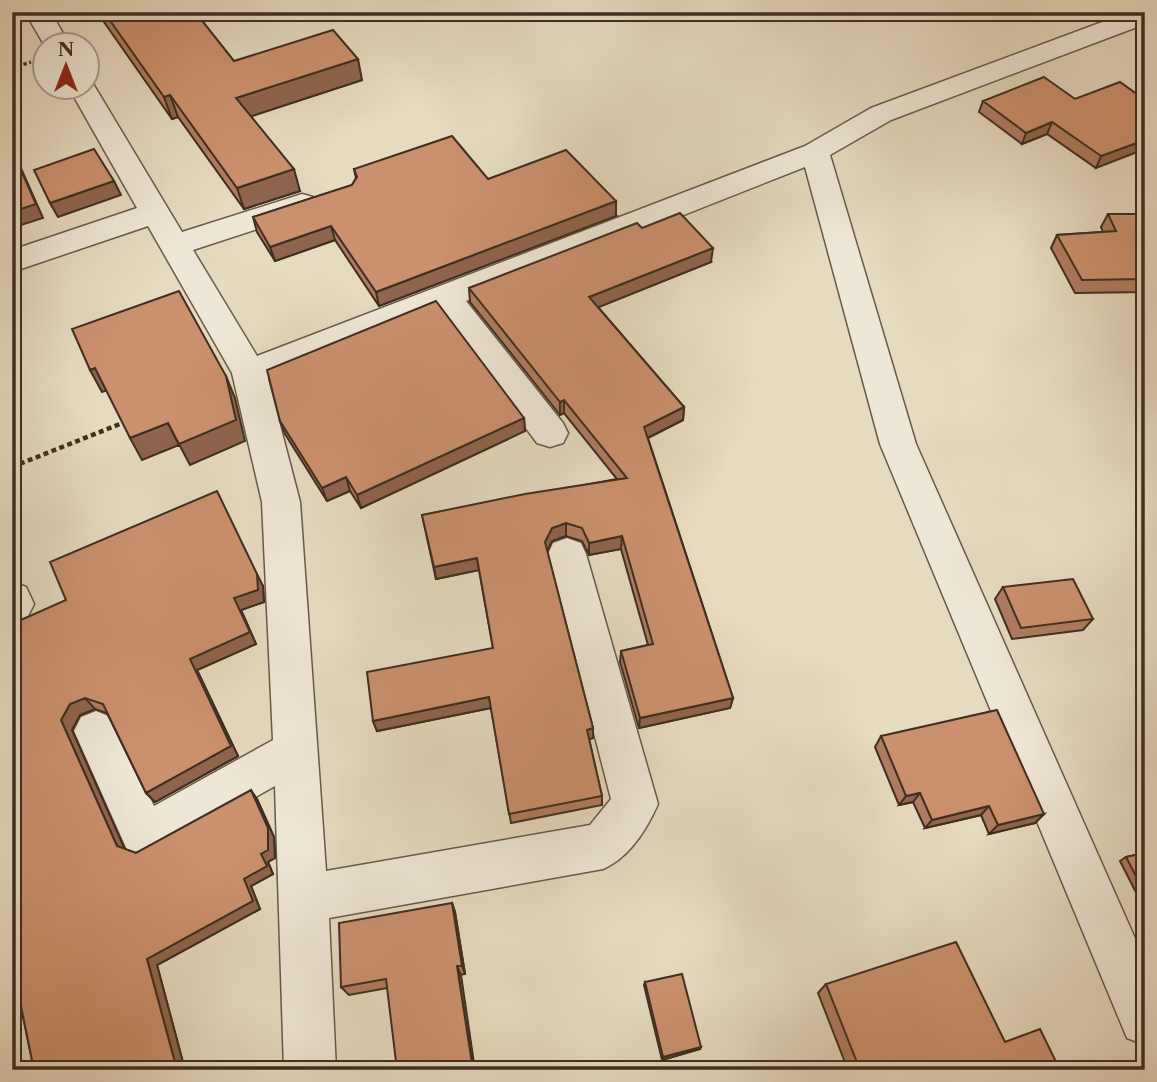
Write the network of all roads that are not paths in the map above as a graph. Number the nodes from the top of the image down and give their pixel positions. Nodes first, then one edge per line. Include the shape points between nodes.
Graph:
1 (44, 13) edge
2 (1145, 15) edge
3 (51, 32) edge
4 (90, 102) edge
5 (815, 152) junction
6 (330, 194) edge
7 (155, 213) junction
8 (174, 245) junction
9 (12, 261) edge
10 (445, 297) junction
11 (249, 373) junction
12 (550, 433) dead end
13 (567, 554) dead end
14 (96, 731) dead end
15 (295, 751) junction
16 (304, 899) junction
17 (1145, 1020) edge
18 (310, 1070) edge

1 - 3 street
2 - 5 street via 881,114
4 - 7 street
5 - 10 street
5 - 17 street via 898,444
6 - 8 street
7 - 8 street
7 - 9 street
8 - 11 street
10 - 11 street
10 - 12 street
11 - 15 street via 281,502
13 - 16 street via 635,804 603,846
14 - 15 street via 144,836
15 - 16 street
16 - 18 street

